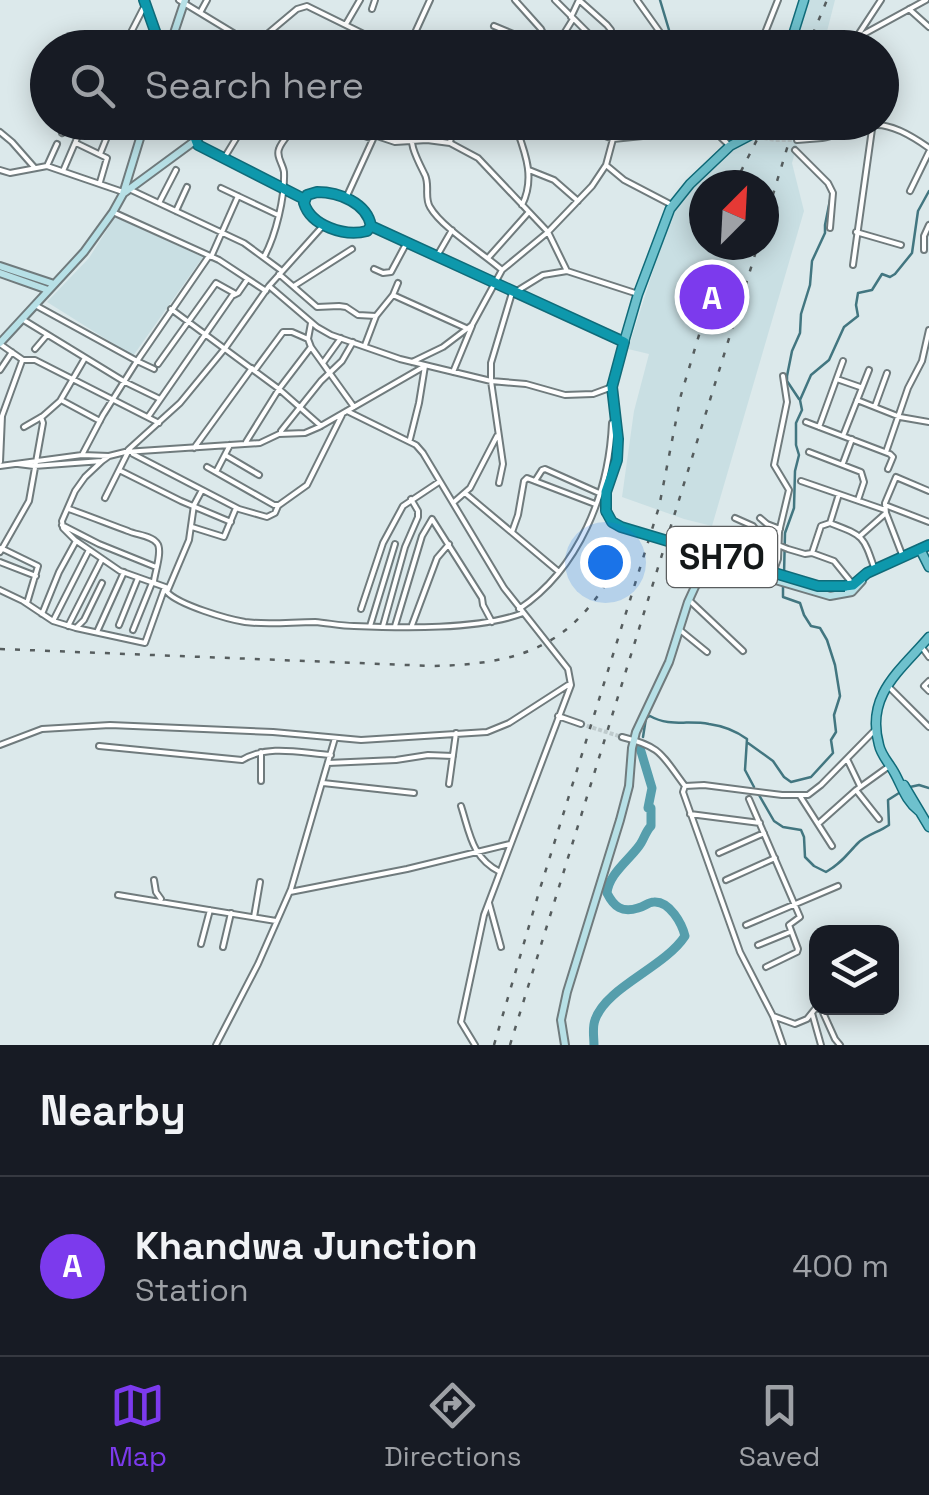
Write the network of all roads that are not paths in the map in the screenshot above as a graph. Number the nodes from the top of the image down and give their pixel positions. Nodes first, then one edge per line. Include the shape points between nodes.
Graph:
1 (208, 0) edge
2 (317, 0) edge
3 (360, 0) edge
4 (375, 0) edge
5 (430, 0) edge
6 (515, 0) edge
7 (555, 0) edge
8 (637, 0) edge
9 (778, 0) edge
10 (804, 0) edge
11 (880, 0) edge
12 (926, 0) edge
13 (183, 1) edge
14 (581, 1) edge
15 (145, 2) edge
16 (305, 3) edge
17 (314, 8) junction
18 (372, 9) dead end
19 (909, 9) junction
20 (201, 11) junction
21 (572, 18) junction
22 (346, 24) junction
23 (494, 26) dead end
24 (929, 27) edge
25 (132, 30) edge
26 (155, 30) edge
27 (175, 30) edge
28 (229, 30) edge
29 (272, 30) edge
30 (359, 30) edge
31 (416, 30) edge
32 (505, 30) edge
33 (541, 30) edge
34 (564, 30) edge
35 (585, 30) edge
36 (611, 30) edge
37 (658, 30) edge
38 (766, 30) edge
39 (795, 30) edge
40 (861, 30) edge
41 (871, 30) edge
42 (0, 132) edge
43 (899, 132) edge
44 (77, 140) edge
45 (106, 140) edge
46 (141, 140) edge
47 (235, 140) edge
48 (285, 140) edge
49 (373, 140) edge
50 (387, 140) edge
51 (411, 140) junction
52 (519, 140) edge
53 (613, 140) edge
54 (724, 140) edge
55 (745, 140) tunnel mouth
56 (870, 140) edge
57 (197, 142) joint
58 (450, 142) joint
59 (57, 144) dead end
60 (76, 144) junction
61 (730, 146) junction
62 (795, 150) tunnel mouth
63 (929, 150) edge
64 (100, 154) junction
65 (224, 159) junction
66 (606, 165) junction
67 (47, 166) junction
68 (34, 168) junction
69 (0, 170) edge
70 (176, 170) dead end
71 (529, 170) junction
72 (63, 171) junction
73 (100, 184) junction
74 (187, 188) dead end
75 (221, 188) dead end
76 (282, 188) junction
77 (125, 192) junction
78 (910, 192) dead end
79 (238, 196) junction
80 (346, 198) junction
81 (304, 199) junction
82 (578, 201) junction
83 (159, 203) junction
84 (522, 205) junction
85 (673, 205) junction
86 (176, 211) junction
87 (113, 212) junction
88 (529, 212) junction
89 (278, 215) junction
90 (324, 224) junction
91 (929, 224) edge
92 (371, 226) junction
93 (830, 228) dead end
94 (452, 230) junction
95 (548, 232) junction
96 (856, 232) junction
97 (222, 233) junction
98 (407, 242) junction
99 (901, 245) dead end
100 (352, 249) dead end
101 (924, 250) dead end
102 (210, 256) junction
103 (438, 256) junction
104 (264, 257) junction
105 (488, 258) junction
106 (853, 265) dead end
107 (0, 270) edge
108 (374, 270) dead end
109 (502, 270) junction
110 (567, 270) junction
111 (280, 273) junction
112 (248, 280) junction
113 (398, 283) dead end
114 (494, 283) junction
115 (51, 286) junction
116 (294, 286) junction
117 (268, 288) junction
118 (514, 292) junction
119 (638, 294) junction
120 (234, 295) junction
121 (393, 296) junction
122 (35, 305) junction
123 (171, 309) junction
124 (376, 316) junction
125 (22, 320) junction
126 (188, 321) junction
127 (311, 323) junction
128 (469, 326) junction
129 (929, 330) edge
130 (207, 334) junction
131 (46, 335) junction
132 (341, 338) junction
133 (308, 339) junction
134 (353, 342) junction
135 (624, 342) junction
136 (0, 343) edge
137 (365, 345) junction
138 (311, 347) junction
139 (226, 348) junction
140 (35, 349) dead end
141 (12, 352) junction
142 (85, 358) junction
143 (23, 360) junction
144 (138, 361) junction
145 (843, 361) dead end
146 (412, 362) junction
147 (324, 363) junction
148 (921, 364) junction
149 (425, 366) junction
150 (929, 366) edge
151 (254, 369) junction
152 (0, 370) edge
153 (868, 370) dead end
154 (453, 372) junction
155 (887, 373) dead end
156 (330, 374) junction
157 (783, 376) dead end
158 (837, 379) junction
159 (72, 380) junction
160 (491, 381) junction
161 (125, 382) junction
162 (612, 388) junction
163 (862, 388) junction
164 (279, 389) junction
165 (60, 400) junction
166 (112, 400) junction
167 (160, 400) junction
168 (857, 400) junction
169 (614, 404) junction
170 (299, 407) junction
171 (354, 407) junction
172 (874, 407) junction
173 (344, 413) junction
174 (900, 416) junction
175 (42, 417) junction
176 (148, 418) junction
177 (100, 421) junction
178 (159, 422) junction
179 (806, 422) dead end
180 (929, 422) edge
181 (321, 426) junction
182 (24, 427) dead end
183 (819, 428) junction
184 (280, 434) junction
185 (498, 436) junction
186 (843, 436) junction
187 (852, 440) junction
188 (410, 442) junction
189 (230, 444) junction
190 (244, 444) junction
191 (194, 448) junction
192 (127, 452) junction
193 (809, 452) dead end
194 (886, 452) junction
195 (225, 455) junction
196 (82, 456) junction
197 (109, 456) junction
198 (102, 461) junction
199 (35, 463) junction
200 (0, 464) edge
201 (843, 464) junction
202 (207, 467) dead end
203 (888, 469) dead end
204 (119, 470) junction
205 (216, 472) junction
206 (258, 475) dead end
207 (440, 481) junction
208 (801, 481) dead end
209 (535, 482) junction
210 (498, 483) dead end
211 (202, 490) junction
212 (929, 491) edge
213 (466, 493) junction
214 (599, 493) junction
215 (839, 494) junction
216 (105, 498) dead end
217 (411, 499) junction
218 (858, 500) junction
219 (452, 504) junction
220 (596, 504) junction
221 (278, 505) junction
222 (194, 506) junction
223 (236, 507) junction
224 (69, 509) junction
225 (885, 509) junction
226 (735, 518) dead end
227 (760, 518) dead end
228 (231, 522) junction
229 (830, 522) junction
230 (929, 522) edge
231 (62, 525) junction
232 (192, 527) junction
233 (780, 529) junction
234 (512, 532) junction
235 (860, 536) junction
236 (76, 541) junction
237 (395, 544) dead end
238 (449, 544) junction
239 (778, 545) junction
240 (925, 547) edge
241 (1, 550) edge
242 (89, 550) junction
243 (812, 553) junction
244 (903, 557) junction
245 (102, 558) junction
246 (0, 562) edge
247 (929, 567) edge
248 (156, 568) junction
249 (871, 571) junction
250 (124, 572) junction
251 (559, 572) junction
252 (36, 576) junction
253 (138, 578) junction
254 (775, 581) junction
255 (102, 582) dead end
256 (153, 583) junction
257 (849, 586) junction
258 (167, 587) junction
259 (0, 590) edge
260 (688, 600) junction
261 (26, 603) junction
262 (361, 609) dead end
263 (521, 611) junction
264 (42, 614) junction
265 (52, 621) junction
266 (492, 622) junction
267 (119, 625) dead end
268 (68, 626) junction
269 (370, 626) junction
270 (384, 626) junction
271 (395, 626) junction
272 (412, 626) junction
273 (76, 628) junction
274 (134, 630) dead end
275 (680, 630) junction
276 (97, 633) junction
277 (929, 637) edge
278 (921, 646) junction
279 (743, 651) dead end
280 (707, 652) dead end
281 (929, 657) edge
282 (929, 681) edge
283 (571, 682) junction
284 (886, 685) junction
285 (929, 692) edge
286 (558, 716) junction
287 (581, 724) tunnel mouth
288 (929, 727) edge
289 (877, 728) junction
290 (456, 733) junction
291 (622, 736) tunnel mouth
292 (335, 738) junction
293 (634, 740) junction
294 (0, 745) edge
295 (100, 746) dead end
296 (261, 752) junction
297 (331, 755) junction
298 (453, 756) junction
299 (847, 759) junction
300 (328, 763) junction
301 (890, 765) junction
302 (261, 781) dead end
303 (323, 784) junction
304 (450, 784) dead end
305 (684, 786) junction
306 (858, 788) junction
307 (414, 793) dead end
308 (800, 796) junction
309 (750, 799) dead end
310 (461, 806) dead end
311 (690, 814) junction
312 (879, 819) dead end
313 (760, 823) junction
314 (818, 824) junction
315 (929, 827) edge
316 (764, 833) junction
317 (512, 844) junction
318 (832, 846) dead end
319 (476, 852) junction
320 (720, 853) dead end
321 (775, 858) junction
322 (500, 872) junction
323 (154, 880) dead end
324 (726, 880) dead end
325 (260, 882) dead end
326 (838, 886) dead end
327 (290, 892) junction
328 (118, 896) dead end
329 (489, 902) junction
330 (171, 903) junction
331 (795, 905) junction
332 (210, 910) junction
333 (231, 913) junction
334 (254, 917) junction
335 (277, 921) junction
336 (746, 926) dead end
337 (791, 931) junction
338 (201, 944) dead end
339 (758, 945) dead end
340 (223, 947) dead end
341 (501, 947) dead end
342 (766, 966) dead end
343 (811, 1015) edge
344 (812, 1015) edge
345 (826, 1015) edge
346 (773, 1016) junction
347 (216, 1045) edge
348 (475, 1045) edge
349 (565, 1045) edge
350 (783, 1045) edge
351 (820, 1045) edge
352 (840, 1045) edge

1 - 20 street
2 - 17 street
3 - 22 street
4 - 18 street
5 - 31 street
6 - 33 street
7 - 21 street
8 - 37 street
9 - 38 street
10 - 39 main road
11 - 40 street
12 - 19 street
13 - 20 street
13 - 27 street
14 - 21 street
14 - 36 street
15 - 25 street
15 - 26 highway
16 - 17 street
16 - 29 street
17 - 22 street
19 - 24 street
19 - 41 street
20 - 28 street
21 - 34 street
21 - 35 street
22 - 30 street
23 - 32 street
42 - 68 street
43 - 63 street
44 - 60 street
45 - 64 street
46 - 77 street
47 - 65 street
48 - 76 street via 278,155
49 - 80 street
50 - 51 street
51 - 58 street
51 - 94 street via 429,206
52 - 71 street
53 - 66 street
54 - 61 street
55 - 61 main road, SH70
56 - 96 street
57 - 65 highway
57 - 77 street
58 - 84 street via 478,158
59 - 67 street
60 - 64 street
60 - 72 street
61 - 85 main road, SH70
62 - 93 street via 833,193
63 - 78 street
64 - 73 street via 108,160
65 - 76 highway
66 - 82 street
66 - 85 street
67 - 68 street
67 - 72 street
68 - 69 street
70 - 83 street
71 - 82 street
71 - 84 street
72 - 73 street
73 - 77 street
74 - 86 street
75 - 79 street
76 - 81 highway
76 - 89 street
77 - 83 street
77 - 87 street
79 - 89 street
79 - 97 street
80 - 81 highway via 317,192
80 - 92 highway via 368,213
81 - 90 highway via 307,212
82 - 95 street
83 - 86 street
84 - 88 street
85 - 119 main road, SH70
86 - 97 street
87 - 102 street
87 - 115 street
88 - 95 street
88 - 105 street
89 - 104 street
90 - 92 highway via 354,234
90 - 111 street
91 - 101 street
92 - 98 highway
94 - 103 street
94 - 105 street
95 - 109 street
95 - 110 street
96 - 99 street
96 - 106 street
97 - 102 street
97 - 104 street
98 - 103 highway
98 - 108 street via 391,272
100 - 116 street
102 - 112 street
102 - 123 street
103 - 114 highway
104 - 111 street
105 - 109 street
107 - 115 street
109 - 114 street
110 - 118 street
110 - 119 street
111 - 116 street
111 - 117 street
112 - 117 street
112 - 120 street
113 - 121 street
114 - 118 highway
114 - 128 street
115 - 122 street
116 - 124 street via 312,304
117 - 127 street
117 - 139 street
118 - 135 highway
118 - 160 street
119 - 135 main road, SH70
120 - 126 street via 216,283
120 - 130 street
121 - 124 street
121 - 128 street
122 - 125 street
122 - 144 street
123 - 126 street
123 - 144 street
124 - 137 street
125 - 131 street
125 - 136 street
126 - 130 street
126 - 144 street via 156,367
127 - 132 street
127 - 133 street
128 - 146 street
128 - 154 street
129 - 148 street
130 - 139 street
130 - 167 street
131 - 140 street
131 - 142 street
132 - 134 street
132 - 147 street
133 - 138 street
133 - 151 street via 283,332
134 - 137 street
134 - 156 street
135 - 162 highway, SH70
136 - 141 street
137 - 146 street
138 - 147 street
138 - 164 street
139 - 151 street
139 - 178 street
141 - 143 street
141 - 152 street
142 - 159 street
142 - 161 street
143 - 159 street
143 - 200 street via 2,416
144 - 161 street
145 - 158 street
146 - 149 street
147 - 156 street
148 - 150 street
148 - 174 street
149 - 154 street
149 - 171 street
149 - 188 street
151 - 164 street
151 - 191 street
153 - 163 street
154 - 160 street
155 - 172 street
156 - 170 street
156 - 171 street
157 - 233 street via 787,402 774,464 789,490
158 - 163 street
158 - 183 street
159 - 165 street
159 - 166 street
160 - 162 street via 565,395
160 - 185 street
161 - 166 street
161 - 167 street
162 - 169 highway, SH70
163 - 168 street
164 - 170 street
164 - 190 street
165 - 175 street
165 - 177 street
166 - 176 street
166 - 177 street
167 - 176 street
168 - 172 street
168 - 186 street
169 - 214 street via 611,452
169 - 257 highway, SH70, bridge via 618,460 606,492 612,522 818,586
170 - 181 street
170 - 184 street
171 - 173 street
172 - 174 street
173 - 181 street
173 - 188 street
173 - 221 street via 308,485
174 - 180 street
174 - 194 street
175 - 182 street
175 - 199 street
176 - 178 street
177 - 196 street
178 - 192 street
179 - 183 street
181 - 184 street
183 - 186 street
184 - 190 street
185 - 210 street via 504,470
185 - 213 street
186 - 187 street
187 - 194 street
187 - 201 street
188 - 207 street
189 - 190 street
189 - 191 street
189 - 195 street
191 - 192 street
192 - 197 street
192 - 204 street
192 - 211 street
193 - 201 street
194 - 203 street via 893,457
195 - 205 street
195 - 206 street
196 - 197 street
196 - 199 street
197 - 198 street
198 - 199 street
198 - 224 street via 84,478
199 - 200 street
199 - 241 street via 29,502
201 - 218 street via 864,476
202 - 205 street
204 - 216 street
204 - 222 street
205 - 221 street
207 - 217 street
207 - 219 street
208 - 215 street
209 - 214 street via 545,469
209 - 220 street
209 - 234 street via 524,481
211 - 222 street
211 - 223 street
212 - 225 street via 896,478
213 - 219 street
213 - 234 street
214 - 220 street
215 - 218 street
215 - 229 street
217 - 262 street via 383,543
217 - 270 street via 418,517
218 - 225 street
219 - 263 street
220 - 251 street
221 - 223 street via 267,517
222 - 228 street
222 - 232 street
223 - 228 street
224 - 231 street
224 - 248 street via 156,542
225 - 230 street
225 - 235 street
225 - 244 street
226 - 239 street
227 - 233 street
228 - 232 street via 224,537
229 - 235 street
229 - 243 street via 821,526
231 - 236 street
231 - 248 street
232 - 258 street
233 - 239 street
234 - 251 street
235 - 249 street
236 - 242 street
236 - 264 street
237 - 269 street
238 - 266 street
238 - 271 street via 430,519
238 - 272 street via 437,558
239 - 243 street
239 - 254 street
240 - 244 highway
240 - 247 main road
241 - 252 street via 36,564
242 - 245 street
242 - 265 street
243 - 257 street via 834,561
244 - 249 highway
245 - 250 street
245 - 268 street
246 - 252 street
248 - 256 street
249 - 254 street via 839,596
249 - 257 highway
250 - 253 street
250 - 276 street
251 - 263 street
252 - 261 street
253 - 256 street
253 - 267 street
254 - 260 street via 709,562
255 - 273 street
256 - 258 street
256 - 274 street
258 - 269 street via 171,597 244,622
258 - 276 street via 145,643
259 - 261 street
260 - 275 street
260 - 279 street
261 - 264 street
263 - 266 street
263 - 283 street via 568,669
264 - 265 street
265 - 268 street
266 - 272 street
268 - 273 street
269 - 270 street
270 - 271 street
271 - 272 street
273 - 276 street
275 - 280 street
275 - 293 street
277 - 278 main road
278 - 281 street
278 - 284 main road
282 - 285 street
283 - 286 street
283 - 290 street via 498,730
284 - 288 street
284 - 289 main road
286 - 287 street
286 - 317 street
289 - 299 street
289 - 301 main road
290 - 292 street
290 - 298 street
291 - 293 street
292 - 294 street via 110,724 42,729
292 - 297 street
293 - 305 street via 658,749
293 - 349 street via 620,820 567,992
295 - 296 street via 242,760
296 - 297 street
296 - 302 street
297 - 300 street
298 - 300 street
298 - 304 street
299 - 306 street
299 - 308 street
300 - 303 street
301 - 306 street
301 - 315 main road
303 - 307 street
303 - 327 street
305 - 308 street
305 - 311 street
306 - 312 street
306 - 314 street
308 - 314 street
309 - 313 street
310 - 319 street
311 - 313 street
311 - 346 street via 740,952
313 - 316 street
314 - 318 street
316 - 320 street
316 - 321 street
317 - 319 street
317 - 322 street
319 - 322 street
319 - 327 street
321 - 324 street
321 - 331 street
322 - 329 street
323 - 330 street via 161,899
325 - 334 street
326 - 331 street
327 - 335 street
328 - 330 street
329 - 341 street
329 - 348 street via 461,1015
330 - 332 street
331 - 336 street
331 - 337 street via 800,917
332 - 333 street
332 - 338 street
333 - 334 street
333 - 340 street
334 - 335 street
335 - 347 street
337 - 339 street
337 - 342 street via 797,952
343 - 346 street via 795,1024
344 - 351 street
345 - 352 street
346 - 350 street

